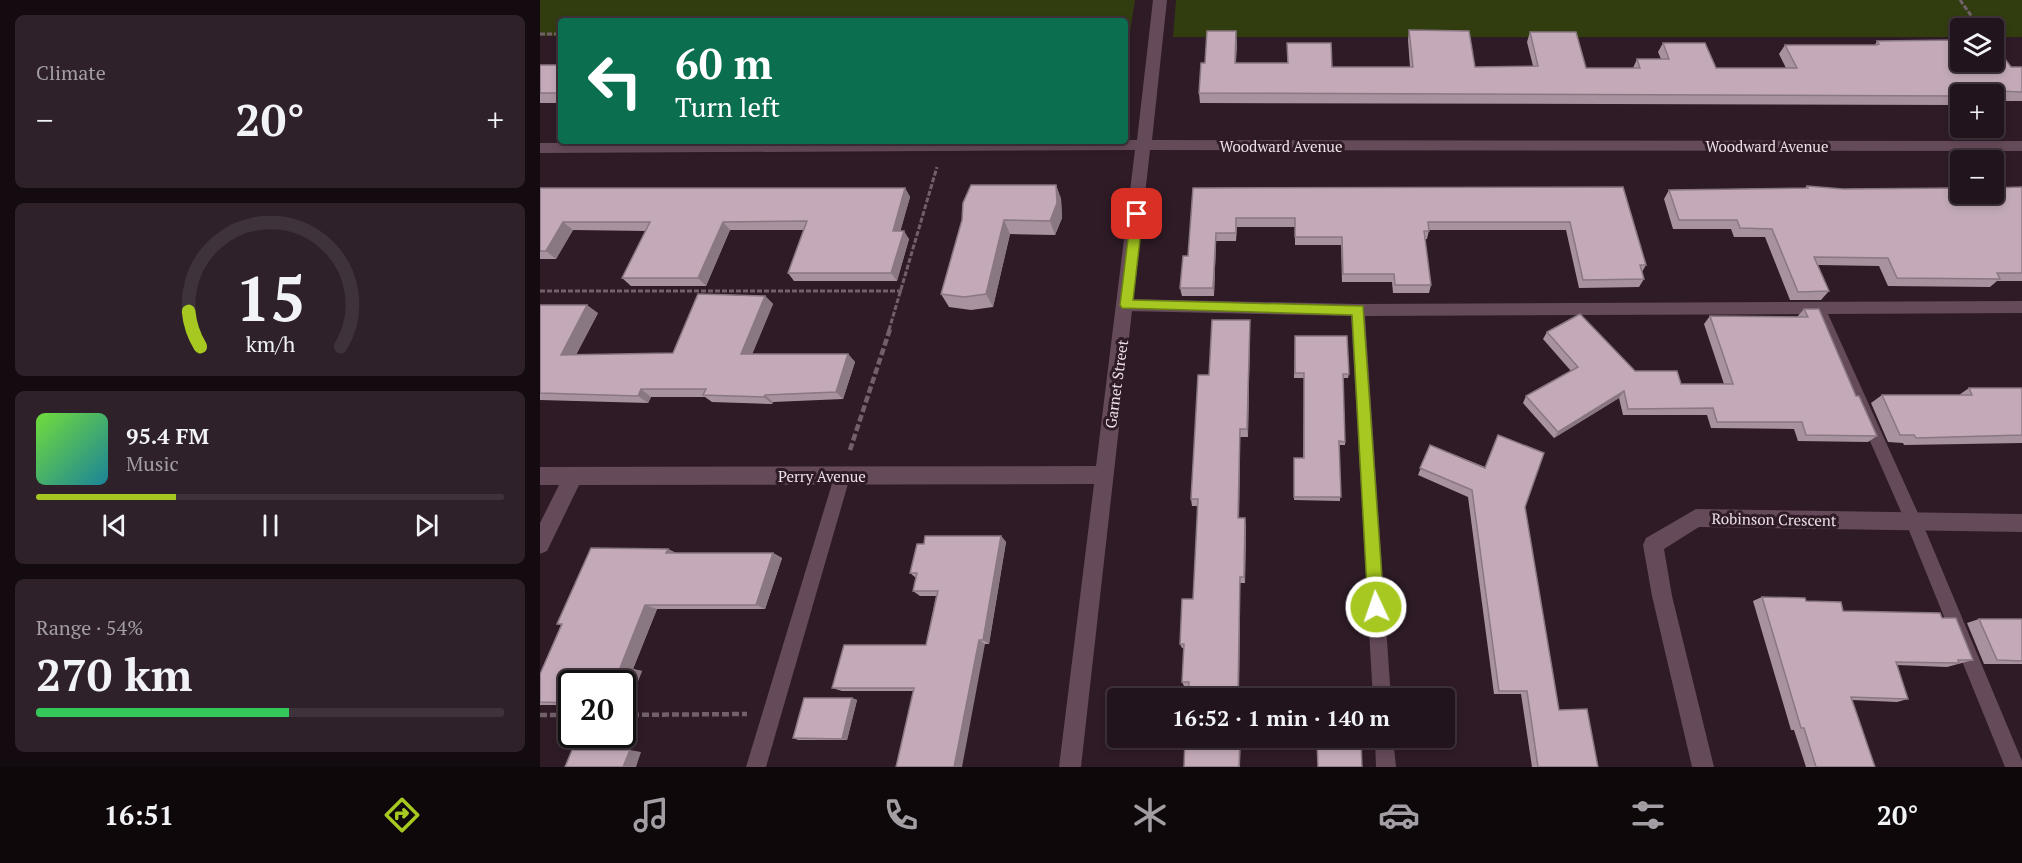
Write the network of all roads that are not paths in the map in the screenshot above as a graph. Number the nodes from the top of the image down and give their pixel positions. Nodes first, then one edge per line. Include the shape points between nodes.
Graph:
1 (1160, 0) edge
2 (1145, 146) junction
3 (2022, 146) edge
4 (540, 148) edge
5 (1126, 305) junction
6 (2022, 307) edge
7 (1818, 308) junction
8 (1358, 310) junction
9 (1103, 475) junction
10 (540, 476) edge
11 (573, 476) junction
12 (842, 477) junction
13 (1914, 522) junction
14 (2022, 523) edge
15 (540, 544) edge
16 (1381, 688) edge
17 (1385, 748) edge
18 (756, 767) edge
19 (1070, 767) edge
20 (1386, 767) edge
21 (1703, 767) edge
22 (2015, 767) edge

1 - 2 street, Garnet Street
2 - 3 street, Woodward Avenue
2 - 4 street, Woodward Avenue
2 - 5 street, Garnet Street
5 - 8 lane
5 - 9 street, Garnet Street
6 - 7 lane
7 - 8 lane
7 - 13 lane
8 - 16 lane
9 - 12 street, Perry Avenue
9 - 19 street, Garnet Street
10 - 11 street, Perry Avenue
11 - 12 street, Perry Avenue
11 - 15 street
12 - 18 lane
13 - 14 street, Robinson Crescent
13 - 21 street, Robinson Crescent via 1696,518 1653,545
13 - 22 lane
17 - 20 lane

